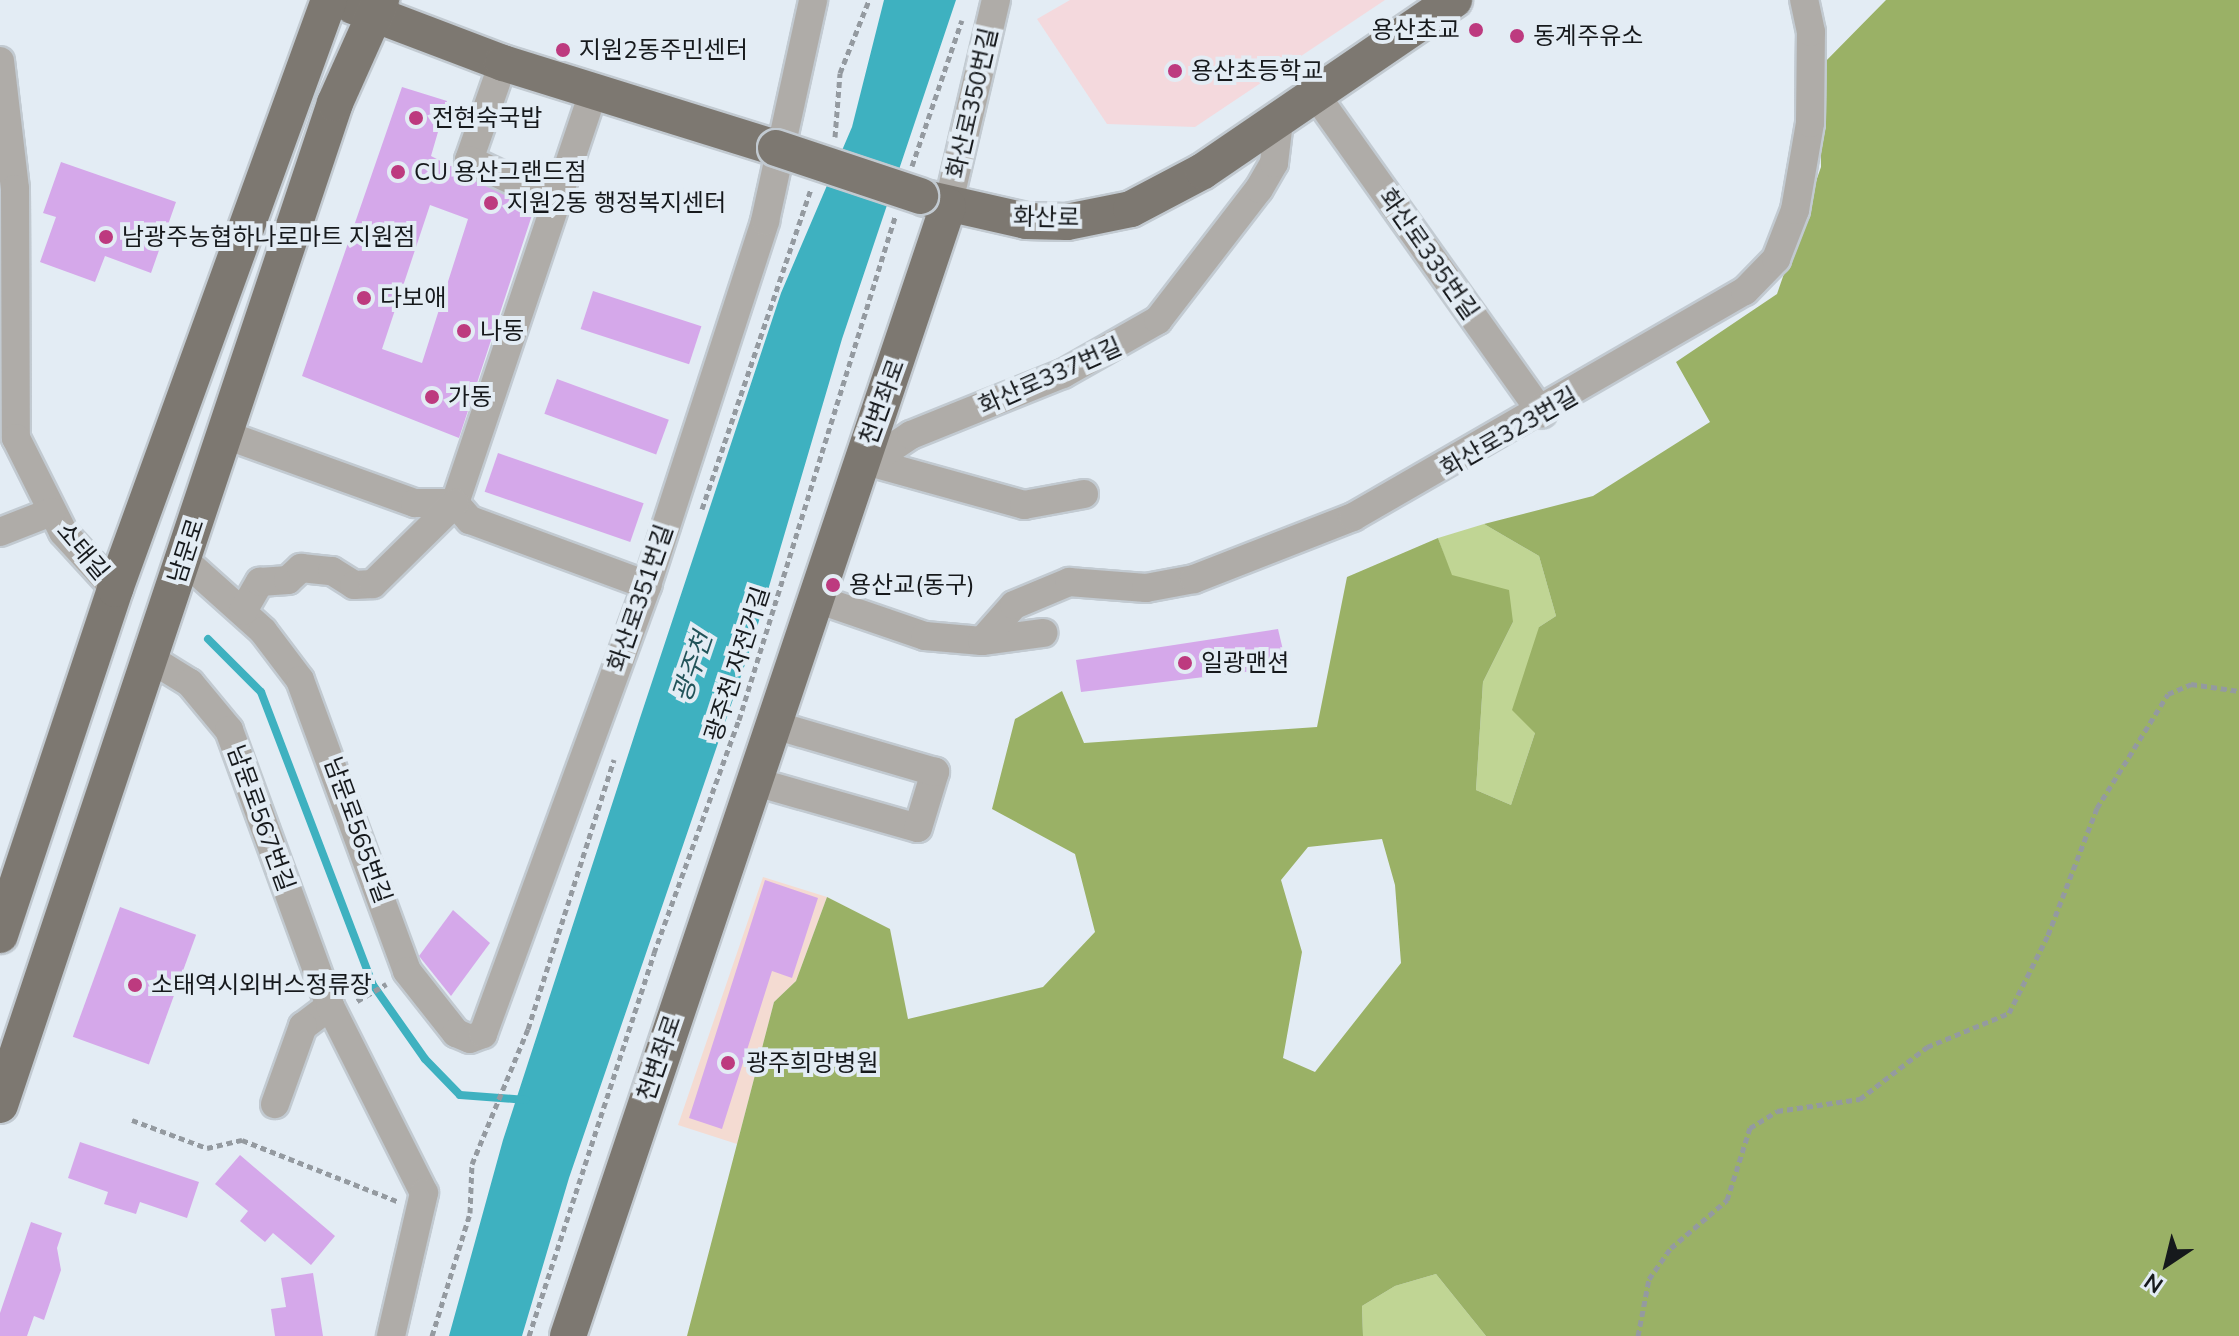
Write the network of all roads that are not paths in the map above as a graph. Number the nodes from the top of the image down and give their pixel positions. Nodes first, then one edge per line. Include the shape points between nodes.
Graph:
1 (329, 0) edge
2 (337, 0) edge
3 (813, 0) edge
4 (996, 0) edge
5 (1454, 0) edge
6 (1804, 0) edge
7 (378, 7) edge
8 (0, 61) edge
9 (503, 63) junction
10 (594, 90) junction
11 (1315, 94) junction
12 (1279, 121) junction
13 (776, 148) junction
14 (918, 198) junction
15 (556, 201) junction
16 (1542, 414) junction
17 (223, 434) junction
18 (13, 465) edge
19 (865, 467) junction
20 (1084, 494) dead end
21 (455, 503) junction
22 (51, 512) junction
23 (0, 532) edge
24 (184, 560) junction
25 (647, 585) junction
26 (115, 589) junction
27 (817, 599) junction
28 (243, 611) junction
29 (1043, 633) dead end
30 (982, 641) junction
31 (151, 659) junction
32 (774, 725) junction
33 (756, 782) junction
34 (2, 922) edge
35 (343, 1004) junction
36 (476, 1037) joint
37 (275, 1104) dead end
38 (0, 1105) edge
39 (391, 1336) edge
40 (568, 1336) edge

1 - 26 main road
2 - 7 main road, 화산로
3 - 13 street, 화산로351번길
4 - 14 street, 화산로350번길
5 - 11 main road, 화산로
6 - 16 street, 화산로323번길 via 1811,32 1810,123 1795,210 1776,259 1736,297
7 - 9 main road, 화산로
7 - 17 main road, 남문로 via 335,103
8 - 18 street, 소태길 via 15,189
9 - 10 main road, 화산로
9 - 15 street via 469,160
10 - 13 main road, 화산로
10 - 15 street
11 - 12 main road, 화산로
11 - 16 street, 화산로335번길
12 - 14 main road, 화산로 via 1159,197 1100,217 1026,221
12 - 19 street, 화산로337번길 via 1274,163 1259,189 1158,320 1063,374 911,435
13 - 14 main road, 화산로, bridge
13 - 25 street, 화산로351번길 via 765,221
14 - 19 main road, 천변좌로
15 - 21 street
16 - 30 street, 화산로323번길 via 1409,489 1243,563 1146,588 1069,582 1014,605
17 - 21 street via 415,503
17 - 24 main road, 남문로
18 - 22 street, 소태길
19 - 20 street, 천변좌로 via 1024,505
19 - 27 main road, 천변좌로
21 - 25 street via 470,520
21 - 28 street via 373,584 354,585 332,571 301,568 288,580 260,582
22 - 23 street, 소태길
22 - 26 street, 소태길
24 - 28 street, 남문로565번길
24 - 31 main road, 남문로
25 - 36 street, 화산로351번길 via 483,1034
26 - 34 main road
27 - 30 street via 925,636
27 - 32 main road, 천변좌로
28 - 36 street, 남문로565번길 via 300,680 407,971 456,1033
29 - 30 street
31 - 35 street, 남문로567번길 via 190,683 229,730
31 - 38 main road, 남문로
32 - 33 main road, 천변좌로
32 - 33 street via 935,772 918,828
33 - 40 main road, 천변좌로
35 - 37 street via 303,1026
35 - 39 street, 남문로567번길 via 421,1182 422,1211

